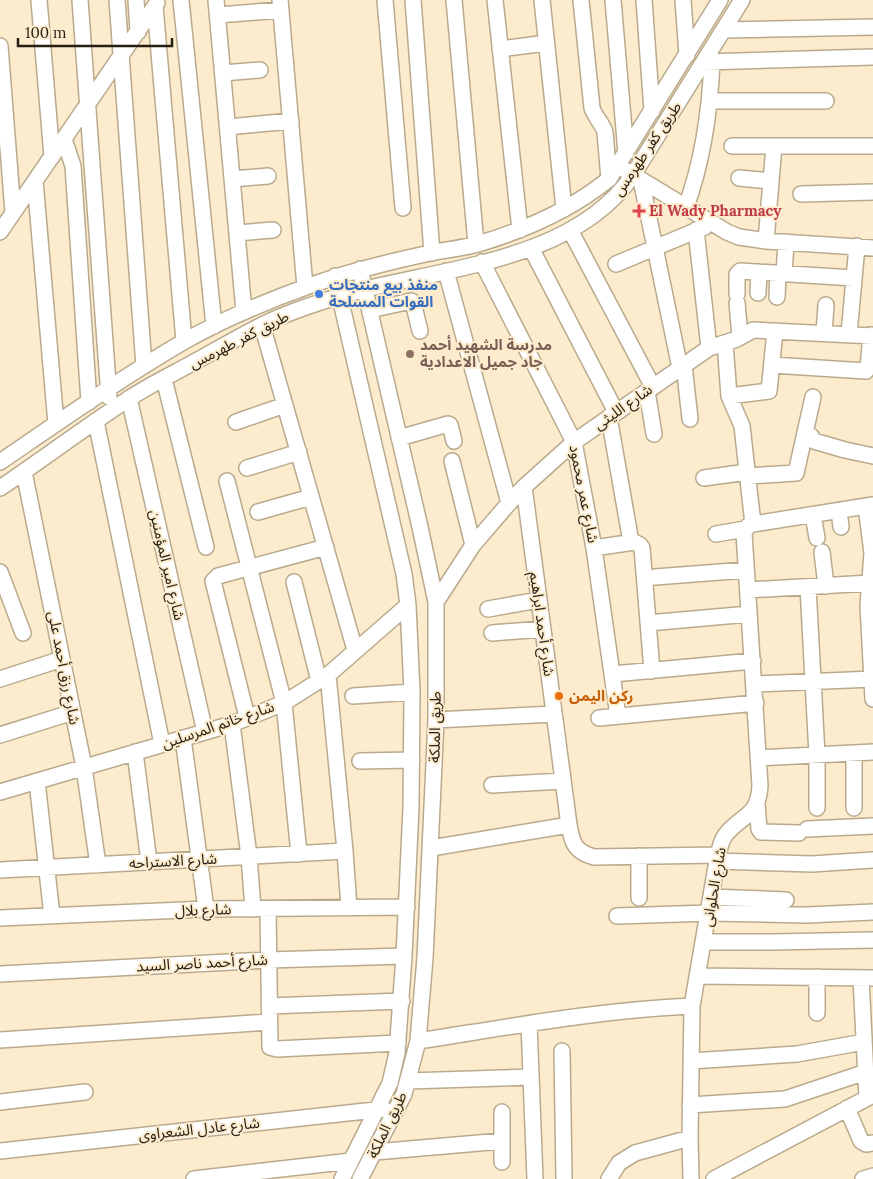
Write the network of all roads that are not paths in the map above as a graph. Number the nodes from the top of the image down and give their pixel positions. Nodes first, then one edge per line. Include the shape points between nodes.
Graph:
1 (38, 0) edge
2 (80, 0) edge
3 (117, 0) edge
4 (136, 0) edge
5 (182, 0) edge
6 (385, 0) edge
7 (413, 0) edge
8 (454, 0) edge
9 (495, 0) edge
10 (542, 0) edge
11 (581, 0) edge
12 (613, 0) edge
13 (644, 0) edge
14 (683, 0) edge
15 (720, 0) edge
16 (742, 0) edge
17 (157, 3) edge
18 (281, 5) edge
19 (217, 8) edge
20 (873, 26) edge
21 (724, 30) junction
22 (138, 32) junction
23 (546, 43) junction
24 (0, 46) edge
25 (500, 49) junction
26 (687, 55) junction
27 (873, 57) edge
28 (120, 58) junction
29 (708, 62) junction
30 (260, 70) dead end
31 (223, 73) junction
32 (710, 101) junction
33 (826, 101) dead end
34 (88, 105) junction
35 (652, 111) junction
36 (291, 121) junction
37 (228, 127) junction
38 (64, 139) junction
39 (732, 146) dead end
40 (774, 146) junction
41 (873, 146) edge
42 (52, 157) junction
43 (622, 159) junction
44 (268, 176) dead end
45 (637, 177) junction
46 (232, 178) junction
47 (739, 178) dead end
48 (609, 179) junction
49 (35, 181) junction
50 (771, 181) junction
51 (873, 192) edge
52 (801, 194) dead end
53 (686, 207) junction
54 (403, 208) dead end
55 (564, 208) junction
56 (14, 212) junction
57 (713, 223) junction
58 (273, 230) dead end
59 (520, 230) junction
60 (570, 230) junction
61 (696, 230) junction
62 (0, 232) edge
63 (237, 233) junction
64 (766, 241) junction
65 (786, 242) junction
66 (476, 244) junction
67 (857, 246) junction
68 (655, 247) junction
69 (532, 248) junction
70 (873, 248) edge
71 (432, 253) junction
72 (482, 262) junction
73 (616, 264) dead end
74 (360, 270) junction
75 (446, 271) junction
76 (759, 272) junction
77 (781, 274) junction
78 (336, 276) junction
79 (854, 278) junction
80 (305, 287) junction
81 (365, 289) junction
82 (758, 293) dead end
83 (341, 296) junction
84 (777, 297) dead end
85 (826, 305) dead end
86 (370, 310) junction
87 (244, 312) junction
88 (262, 325) junction
89 (214, 326) junction
90 (420, 331) dead end
91 (775, 331) junction
92 (824, 333) junction
93 (849, 334) junction
94 (872, 335) edge
95 (740, 337) junction
96 (184, 341) junction
97 (725, 342) junction
98 (708, 348) junction
99 (768, 362) junction
100 (144, 366) junction
101 (682, 367) junction
102 (164, 378) junction
103 (108, 388) junction
104 (650, 389) junction
105 (729, 396) junction
106 (813, 396) dead end
107 (129, 398) junction
108 (89, 402) junction
109 (285, 405) junction
110 (110, 411) junction
111 (612, 414) junction
112 (690, 419) dead end
113 (96, 421) junction
114 (236, 422) dead end
115 (56, 424) junction
116 (654, 434) dead end
117 (806, 434) junction
118 (399, 438) junction
119 (454, 441) dead end
120 (574, 442) junction
121 (299, 452) junction
122 (873, 456) edge
123 (0, 462) edge
124 (452, 462) dead end
125 (247, 468) dead end
126 (24, 472) junction
127 (748, 474) junction
128 (704, 478) dead end
129 (227, 481) dead end
130 (524, 487) junction
131 (0, 488) edge
132 (311, 497) junction
133 (509, 503) junction
134 (870, 506) edge
135 (839, 511) junction
136 (258, 512) dead end
137 (813, 515) junction
138 (749, 527) junction
139 (841, 527) dead end
140 (716, 534) dead end
141 (631, 542) junction
142 (473, 545) junction
143 (206, 547) dead end
144 (326, 547) junction
145 (594, 548) junction
146 (249, 567) junction
147 (746, 570) junction
148 (0, 572) edge
149 (655, 577) dead end
150 (294, 582) dead end
151 (870, 583) junction
152 (826, 586) junction
153 (808, 587) junction
154 (748, 590) junction
155 (539, 600) junction
156 (436, 602) junction
157 (408, 605) junction
158 (488, 608) dead end
159 (749, 614) junction
160 (648, 623) junction
161 (543, 629) junction
162 (23, 633) dead end
163 (492, 633) dead end
164 (355, 650) junction
165 (62, 659) junction
166 (753, 661) junction
167 (652, 671) junction
168 (613, 674) junction
169 (324, 678) junction
170 (0, 679) edge
171 (872, 679) edge
172 (813, 681) junction
173 (754, 684) junction
174 (412, 692) junction
175 (353, 696) dead end
176 (873, 699) edge
177 (284, 703) junction
178 (756, 703) junction
179 (73, 712) junction
180 (554, 714) junction
181 (618, 716) junction
182 (248, 717) junction
183 (599, 718) dead end
184 (436, 720) junction
185 (232, 724) junction
186 (205, 732) junction
187 (0, 735) edge
188 (184, 738) junction
189 (162, 744) junction
190 (135, 752) junction
191 (873, 752) edge
192 (854, 753) junction
193 (817, 755) junction
194 (759, 758) junction
195 (412, 760) junction
196 (360, 761) dead end
197 (84, 767) junction
198 (37, 781) junction
199 (563, 781) junction
200 (492, 786) dead end
201 (0, 792) edge
202 (757, 804) junction
203 (433, 807) junction
204 (411, 808) junction
205 (816, 808) dead end
206 (854, 808) dead end
207 (569, 825) junction
208 (873, 826) edge
209 (431, 848) junction
210 (345, 851) junction
211 (299, 854) junction
212 (249, 856) junction
213 (639, 856) junction
214 (718, 858) junction
215 (199, 859) junction
216 (873, 860) edge
217 (149, 862) junction
218 (98, 865) junction
219 (47, 868) junction
220 (0, 870) edge
221 (712, 897) junction
222 (639, 898) dead end
223 (786, 900) dead end
224 (406, 907) junction
225 (349, 908) junction
226 (206, 909) junction
227 (260, 909) junction
228 (873, 912) edge
229 (709, 913) junction
230 (52, 916) junction
231 (617, 916) dead end
232 (0, 918) edge
233 (873, 940) edge
234 (704, 942) junction
235 (404, 956) junction
236 (268, 960) junction
237 (0, 974) edge
238 (698, 976) junction
239 (818, 977) junction
240 (867, 978) edge
241 (402, 1001) junction
242 (268, 1006) junction
243 (692, 1006) junction
244 (817, 1013) dead end
245 (269, 1022) junction
246 (529, 1024) junction
247 (0, 1040) edge
248 (418, 1041) junction
249 (864, 1042) junction
250 (398, 1043) junction
251 (562, 1051) dead end
252 (691, 1061) junction
253 (866, 1072) junction
254 (531, 1077) junction
255 (408, 1081) junction
256 (85, 1092) dead end
257 (870, 1096) edge
258 (0, 1102) edge
259 (690, 1106) junction
260 (398, 1107) junction
261 (847, 1108) junction
262 (376, 1110) junction
263 (502, 1112) dead end
264 (690, 1138) junction
265 (502, 1141) junction
266 (873, 1143) edge
267 (0, 1151) edge
268 (375, 1152) junction
269 (351, 1161) junction
270 (502, 1162) dead end
271 (873, 1176) edge
272 (194, 1179) edge
273 (342, 1179) edge
274 (360, 1179) edge
275 (536, 1179) edge
276 (564, 1179) edge
277 (608, 1179) edge
278 (692, 1179) edge
279 (714, 1179) edge
280 (863, 1179) edge

1 - 42 street
2 - 34 street
3 - 28 street
4 - 22 street
5 - 89 street
6 - 54 street
7 - 71 street
8 - 66 street
9 - 25 street
10 - 23 street
11 - 48 street via 592,108 605,132
12 - 43 street
13 - 35 street
14 - 26 street
15 - 26 street, طريق كفر طهرمس
16 - 21 street, طريق كفر طهرمس
17 - 22 street
17 - 96 street
18 - 19 street
18 - 36 street
19 - 31 street
20 - 21 street
21 - 29 street, طريق كفر طهرمس
22 - 28 street
23 - 25 street
23 - 55 street
24 - 56 street
25 - 59 street
26 - 35 street, طريق كفر طهرمس
27 - 29 street
28 - 34 street
28 - 100 street
29 - 32 street
29 - 45 street, طريق كفر طهرمس
30 - 31 street
31 - 37 street
32 - 33 street
32 - 53 street via 701,155
34 - 38 street
34 - 103 street
35 - 43 street, طريق كفر طهرمس
36 - 37 street
36 - 80 street
37 - 46 street
38 - 42 street
38 - 108 street via 73,166
39 - 40 street
40 - 41 street
40 - 50 street
42 - 49 street
43 - 45 street
43 - 48 street, طريق كفر طهرمس
44 - 46 street
45 - 53 street
45 - 60 street, طريق كفر طهرمس via 603,209
45 - 68 street
46 - 63 street
47 - 50 street
48 - 55 street, طريق كفر طهرمس
49 - 56 street
49 - 115 street
50 - 64 street
51 - 52 street
53 - 57 street
55 - 59 street, طريق كفر طهرمس
56 - 62 street
57 - 61 street
57 - 64 street via 739,236
58 - 63 street
59 - 66 street, طريق كفر طهرمس
60 - 69 street, طريق كفر طهرمس
60 - 104 street
61 - 68 street
61 - 98 street
63 - 87 street
64 - 65 street
65 - 67 street
65 - 77 street
66 - 71 street, طريق كفر طهرمس
67 - 70 street
67 - 79 street
68 - 73 street
68 - 101 street
69 - 72 street, طريق كفر طهرمس
69 - 111 street
71 - 74 street, طريق كفر طهرمس
72 - 75 street, طريق كفر طهرمس
72 - 120 street, شارع عمر محمود
74 - 78 street, طريق كفر طهرمس
74 - 81 street, طريق الملكة
75 - 81 street, طريق كفر طهرمس
75 - 133 street
76 - 77 street
76 - 82 street
76 - 95 street via 738,272
77 - 79 street
77 - 84 street
78 - 80 street, طريق كفر طهرمس
78 - 83 street, طريق الملكة
79 - 93 street
80 - 87 street, طريق كفر طهرمس
81 - 83 street, طريق كفر طهرمس
81 - 86 street, طريق الملكة
83 - 88 street, طريق كفر طهرمس
83 - 157 street, طريق الملكة via 399,550
85 - 92 street
86 - 90 street via 411,301
86 - 118 street, طريق الملكة
87 - 89 street, طريق كفر طهرمس
88 - 102 street, طريق كفر طهرمس
88 - 109 street
89 - 96 street, طريق كفر طهرمس
91 - 92 street, شارع الليثى via 800,328
91 - 95 street, شارع الليثى via 753,330
91 - 99 street
92 - 93 street, شارع الليثى
93 - 94 street, شارع الليثى
94 - 99 street via 866,371
95 - 97 street, شارع الليثى
96 - 100 street, طريق كفر طهرمس
97 - 98 street, شارع الليثى
97 - 105 street
98 - 101 street, شارع الليثى
99 - 105 street via 769,391
100 - 103 street, طريق كفر طهرمس
101 - 104 street, شارع الليثى
101 - 112 street
102 - 107 street, طريق كفر طهرمس
102 - 143 street
103 - 108 street, طريق كفر طهرمس
103 - 110 street
104 - 111 street, شارع الليثى
104 - 116 street
105 - 127 street via 742,426
106 - 117 street
107 - 110 street, طريق كفر طهرمس
107 - 186 street, شارع امير المؤمنين
108 - 115 street, طريق كفر طهرمس
109 - 114 street
109 - 121 street
110 - 113 street, طريق كفر طهرمس
111 - 120 street, شارع الليثى
111 - 141 street
113 - 126 street, طريق كفر طهرمس
113 - 189 street
115 - 123 street, طريق كفر طهرمس
117 - 122 street via 814,441
117 - 127 street via 796,473
118 - 119 street via 448,424
118 - 156 street, طريق الملكة
120 - 130 street, شارع الليثى
120 - 145 street, شارع عمر محمود
121 - 125 street
121 - 132 street
124 - 142 street
126 - 131 street, طريق كفر طهرمس
126 - 165 street, شارع رزق أحمد على
127 - 128 street
127 - 138 street
129 - 146 street
130 - 133 street, شارع الليثى
130 - 155 street, شارع أحمد ابراهيم
132 - 136 street
132 - 144 street
133 - 142 street, شارع الليثى
134 - 135 street
134 - 151 street
135 - 137 street
135 - 139 street
137 - 138 street
137 - 152 street
138 - 140 street
138 - 147 street via 744,537
141 - 145 street
141 - 160 street via 637,542 642,548
142 - 156 street, شارع الليثى
144 - 146 street
144 - 164 street
145 - 168 street, شارع عمر محمود
146 - 177 street
146 - 182 street via 218,576 213,581
147 - 149 street
147 - 154 street
148 - 162 street
150 - 169 street
151 - 152 street
151 - 171 street
152 - 153 street
153 - 154 street
153 - 172 street
154 - 159 street
155 - 158 street
155 - 161 street, شارع أحمد ابراهيم
156 - 184 street, طريق الملكة
157 - 164 street, شارع خاتم المرسلين
157 - 174 street, طريق الملكة
159 - 160 street
159 - 166 street
160 - 167 street
161 - 163 street
161 - 180 street, شارع أحمد ابراهيم
164 - 169 street, شارع خاتم المرسلين
165 - 170 street
165 - 179 street, شارع رزق أحمد على
166 - 167 street
166 - 173 street
167 - 168 street
168 - 181 street, شارع عمر محمود
169 - 177 street, شارع خاتم المرسلين
169 - 210 street
171 - 172 street
171 - 176 street
172 - 173 street
172 - 193 street
173 - 178 street
174 - 175 street
174 - 195 street, طريق الملكة
177 - 182 street, شارع خاتم المرسلين
177 - 211 street
178 - 181 street
178 - 194 street
179 - 187 street
179 - 197 street, شارع رزق أحمد على
180 - 184 street
180 - 199 street, شارع أحمد ابراهيم
181 - 183 street
182 - 185 street, شارع خاتم المرسلين
184 - 203 street, طريق الملكة
185 - 186 street, شارع خاتم المرسلين
185 - 212 street
186 - 188 street, شارع خاتم المرسلين
188 - 189 street, شارع خاتم المرسلين
188 - 215 street
189 - 190 street, شارع خاتم المرسلين
190 - 197 street, شارع خاتم المرسلين
190 - 217 street
191 - 192 street
192 - 193 street
192 - 206 street
193 - 194 street
193 - 205 street
194 - 202 street
195 - 196 street
195 - 204 street, طريق الملكة
197 - 198 street, شارع خاتم المرسلين
197 - 218 street, شارع رزق أحمد على
198 - 201 street, شارع خاتم المرسلين
198 - 219 street
199 - 200 street
199 - 207 street, شارع أحمد ابراهيم
202 - 208 street via 761,832
202 - 214 street, شارع الحلوانى via 726,834
203 - 204 street
203 - 209 street, طريق الملكة
204 - 224 street, طريق الملكة
207 - 209 street
207 - 213 street, شارع أحمد ابراهيم via 577,849 585,854
209 - 248 street, طريق الملكة
210 - 211 street, شارع الاستراحه
210 - 225 street
211 - 212 street, شارع الاستراحه
212 - 215 street, شارع الاستراحه
212 - 227 street
213 - 214 street
213 - 222 street
214 - 216 street via 812,864
214 - 221 street, شارع الحلوانى
215 - 217 street, شارع الاستراحه
215 - 226 street
217 - 218 street, شارع الاستراحه
218 - 219 street, شارع الاستراحه
219 - 220 street, شارع الاستراحه
219 - 230 street
221 - 223 street
221 - 229 street, شارع الحلوانى
224 - 225 street, شارع بلال
224 - 235 street, طريق الملكة
225 - 227 street, شارع بلال
226 - 227 street, شارع بلال
226 - 230 street, شارع بلال
227 - 236 street
228 - 229 street via 807,915
229 - 231 street
229 - 234 street, شارع الحلوانى
230 - 232 street, شارع بلال
233 - 234 street
234 - 238 street, شارع الحلوانى
235 - 236 street, شارع أحمد ناصر السيد
235 - 241 street, طريق الملكة
236 - 237 street, شارع أحمد ناصر السيد
236 - 242 street
238 - 239 street
238 - 243 street, شارع الحلوانى
239 - 240 street
239 - 244 street
240 - 249 street
241 - 242 street
241 - 250 street, طريق الملكة
242 - 245 street
243 - 246 street via 649,1008
243 - 252 street, شارع الحلوانى
245 - 247 street
245 - 250 street via 270,1047 277,1049
246 - 248 street
246 - 254 street
248 - 255 street, طريق الملكة
249 - 252 street via 797,1054
249 - 253 street
250 - 262 street, طريق الملكة via 390,1083
251 - 276 street
252 - 259 street, شارع الحلوانى
253 - 257 street
253 - 259 street via 785,1099
254 - 255 street
254 - 275 street
255 - 260 street, طريق الملكة
256 - 258 street
257 - 261 street
259 - 264 street, شارع الحلوانى
260 - 262 street, شارع عادل الشعراوى
260 - 268 street, طريق الملكة
261 - 266 street via 861,1141
261 - 279 street
262 - 267 street, شارع عادل الشعراوى
262 - 269 street, طريق الملكة
263 - 265 street
264 - 277 street via 635,1153 619,1162
264 - 278 street, شارع الحلوانى
265 - 268 street
265 - 270 street
268 - 274 street, طريق الملكة
269 - 272 street
269 - 273 street, طريق الملكة
271 - 280 street

